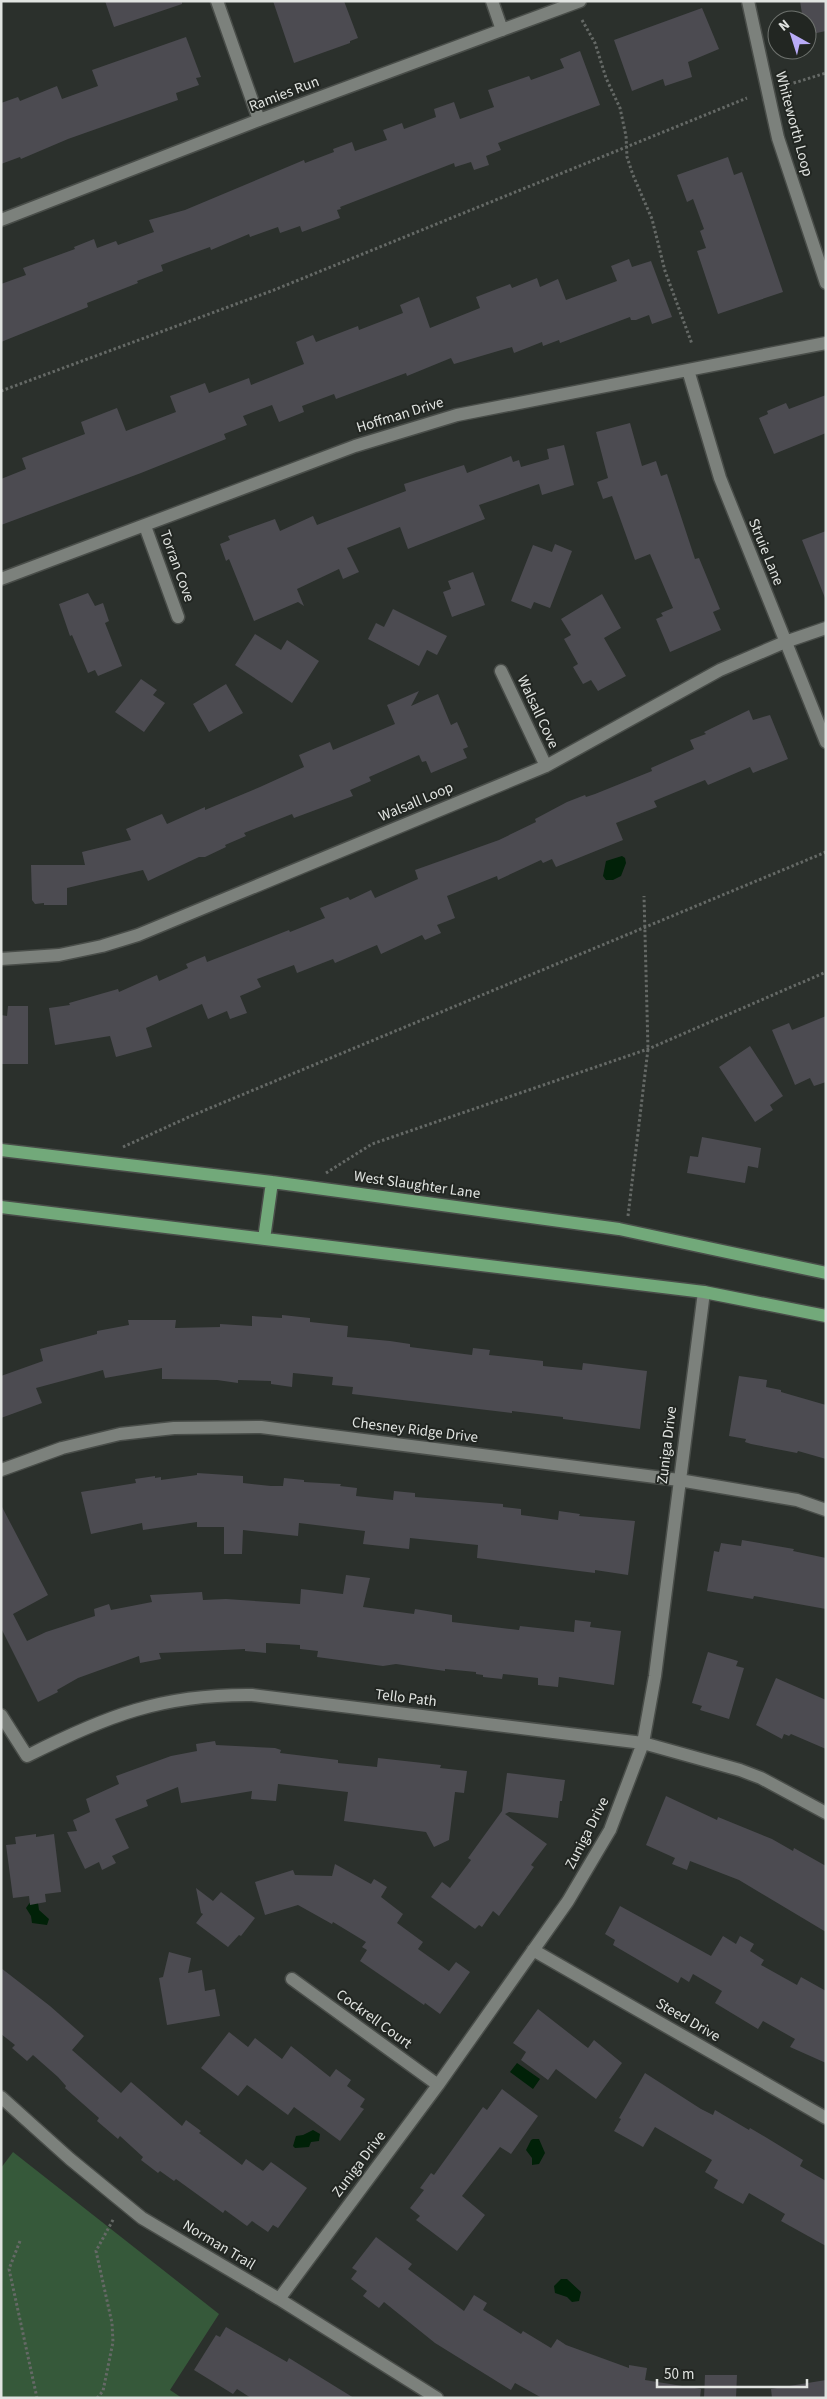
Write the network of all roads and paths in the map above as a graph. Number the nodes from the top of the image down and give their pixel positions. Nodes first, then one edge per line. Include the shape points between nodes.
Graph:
1 (216, 1) edge
2 (492, 1) edge
3 (580, 1) edge
4 (748, 1) edge
5 (582, 20) dead end
6 (502, 30) junction
7 (826, 73) edge
8 (782, 87) dead end
9 (747, 98) dead end
10 (259, 120) junction
11 (626, 147) junction
12 (1, 220) edge
13 (826, 283) edge
14 (826, 343) edge
15 (692, 344) dead end
16 (688, 370) junction
17 (1, 392) edge
18 (145, 526) junction
19 (1, 580) edge
20 (178, 617) dead end
21 (826, 628) edge
22 (785, 642) junction
23 (501, 671) dead end
24 (826, 742) edge
25 (546, 766) junction
26 (826, 852) edge
27 (644, 896) dead end
28 (645, 927) junction
29 (1, 959) edge
30 (826, 972) edge
31 (648, 1049) junction
32 (119, 1149) dead end
33 (1, 1150) edge
34 (324, 1174) dead end
35 (272, 1182) junction
36 (1, 1207) edge
37 (628, 1217) dead end
38 (264, 1239) junction
39 (826, 1273) edge
40 (704, 1292) junction
41 (826, 1316) edge
42 (1, 1470) edge
43 (679, 1480) junction
44 (826, 1510) edge
45 (1, 1715) edge
46 (643, 1743) junction
47 (826, 1813) edge
48 (534, 1950) junction
49 (292, 1979) dead end
50 (438, 2085) junction
51 (1, 2097) edge
52 (826, 2118) edge
53 (114, 2218) dead end
54 (20, 2241) dead end
55 (280, 2299) junction
56 (37, 2398) edge
57 (97, 2398) edge
58 (437, 2398) edge

1 - 10 street
2 - 6 street
3 - 6 street, Ramies Run
4 - 13 street, Whiteworth Loop via 778,138
5 - 11 path via 620,108
6 - 10 street, Ramies Run
7 - 8 path
9 - 11 path
10 - 12 street, Ramies Run
11 - 15 path
11 - 17 path via 274,290
14 - 16 street, Hoffman Drive
16 - 18 street, Hoffman Drive via 414,426
16 - 22 street, Struie Lane via 720,478
18 - 19 street, Hoffman Drive
18 - 20 street, Torran Cove
21 - 22 street, Walsall Loop
22 - 24 street, Struie Lane
22 - 25 street, Walsall Loop via 720,670
23 - 25 street, Walsall Cove
25 - 29 street, Walsall Loop via 138,935 59,955
26 - 28 path
27 - 28 path
28 - 31 path
28 - 32 path
30 - 31 path
31 - 34 path via 372,1144
31 - 37 path
33 - 35 main road, West Slaughter Lane
35 - 38 main road
35 - 39 main road, West Slaughter Lane via 619,1229
36 - 38 main road
38 - 40 main road
40 - 41 main road
40 - 43 street, Zuniga Drive
42 - 43 street, Chesney Ridge Drive via 34,1456 93,1440 210,1426 261,1427
43 - 44 street, Chesney Ridge Drive via 797,1500
43 - 46 street, Zuniga Drive via 655,1676
45 - 46 street, Tello Path via 27,1756 108,1718 178,1699 212,1695 252,1696
46 - 47 street, Tello Path via 754,1775
46 - 48 street, Zuniga Drive via 610,1830 568,1901
48 - 50 street, Zuniga Drive
48 - 52 street, Steed Drive
49 - 50 street, Cockrell Court
50 - 55 street, Zuniga Drive
51 - 55 street, Norman Trail via 142,2218
53 - 57 path via 96,2251 112,2323 113,2342 103,2391
54 - 56 path via 9,2269
55 - 58 street, Norman Trail

